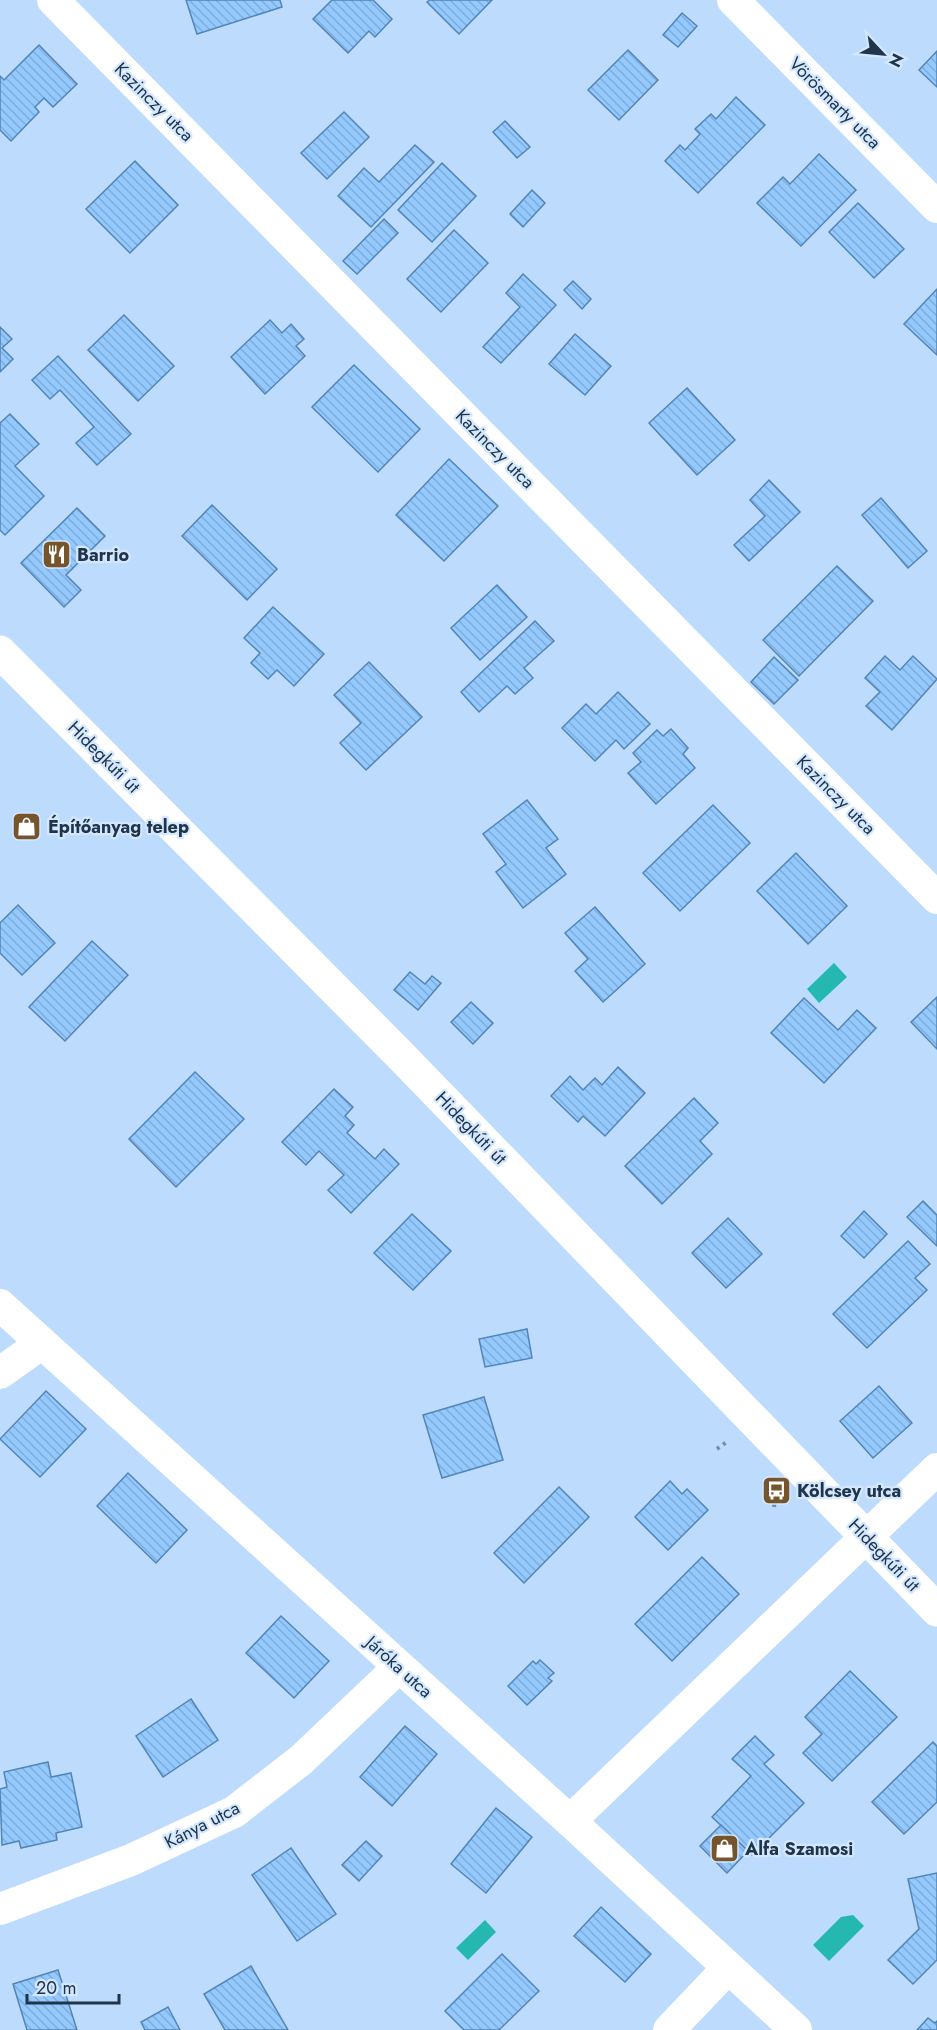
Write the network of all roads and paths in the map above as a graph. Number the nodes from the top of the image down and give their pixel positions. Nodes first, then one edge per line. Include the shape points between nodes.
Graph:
1 (53, 0) edge
2 (733, 0) edge
3 (937, 207) edge
4 (0, 652) edge
5 (937, 898) edge
6 (0, 1305) edge
7 (42, 1343) junction
8 (0, 1373) edge
9 (717, 1449) dead end
10 (734, 1449) dead end
11 (937, 1469) edge
12 (776, 1491) dead end
13 (774, 1507) dead end
14 (867, 1538) junction
15 (937, 1610) edge
16 (399, 1667) junction
17 (570, 1821) junction
18 (0, 1909) edge
19 (728, 1968) junction
20 (669, 2030) edge
21 (796, 2030) edge

1 - 5 street, Kazinczy utca
2 - 3 street, Vörösmarty utca
4 - 14 main road, Hidegkúti út via 403,1058
6 - 7 street, Járóka utca
7 - 8 street
7 - 16 street, Járóka utca
9 - 10 path via 727,1440
11 - 14 street
12 - 13 path
14 - 15 main road, Hidegkúti út
14 - 17 street
16 - 17 street, Járóka utca
16 - 18 street, Kánya utca via 301,1760 234,1812 131,1860
17 - 19 street, Járóka utca
19 - 20 street
19 - 21 street, Járóka utca

